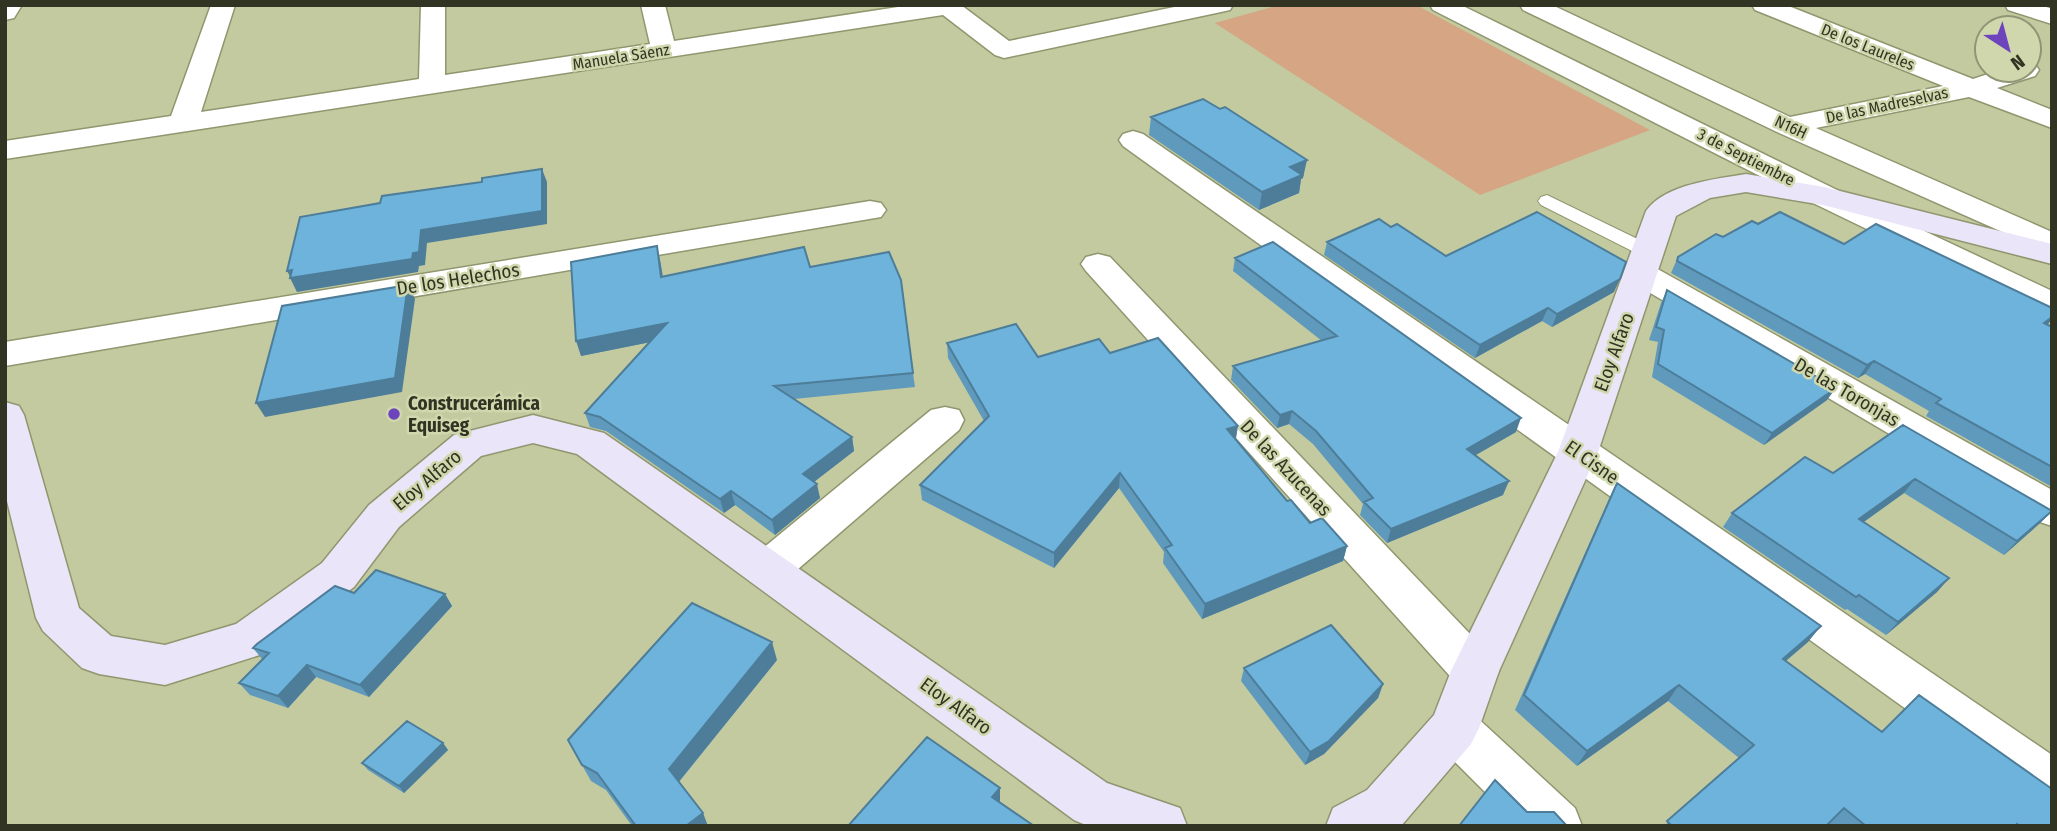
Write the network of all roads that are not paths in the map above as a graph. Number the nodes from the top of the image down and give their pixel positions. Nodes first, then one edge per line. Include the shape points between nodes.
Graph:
1 (10, 5) edge
2 (223, 5) edge
3 (433, 5) edge
4 (653, 5) edge
5 (1222, 5) edge
6 (1442, 5) edge
7 (1532, 5) edge
8 (1764, 5) edge
9 (2017, 5) edge
10 (947, 6) edge
11 (1179, 9) edge
12 (5, 13) edge
13 (2052, 17) edge
14 (664, 51) junction
15 (1984, 84) edge
16 (432, 86) junction
17 (1972, 88) junction
18 (2052, 120) edge
19 (183, 123) junction
20 (1787, 126) junction
21 (1133, 140) dead end
22 (5, 150) edge
23 (1824, 196) junction
24 (1547, 201) dead end
25 (870, 210) dead end
26 (2052, 244) edge
27 (2052, 254) edge
28 (1645, 263) junction
29 (1098, 264) dead end
30 (2052, 305) edge
31 (5, 354) edge
32 (5, 415) edge
33 (945, 419) dead end
34 (1578, 452) junction
35 (2052, 510) edge
36 (767, 570) junction
37 (1475, 671) junction
38 (1454, 728) junction
39 (2052, 784) edge
40 (1161, 826) edge
41 (1352, 826) edge
42 (1556, 826) edge

1 - 12 street
2 - 19 street
3 - 16 street
4 - 14 street
5 - 11 street, Manuela Sáenz
6 - 23 street, 3 de Septiembre
7 - 20 street, N16H
8 - 17 street, De los Laureles
9 - 13 street
10 - 11 street, Manuela Sáenz via 1004,50
10 - 14 street, Manuela Sáenz
14 - 16 street, Manuela Sáenz
15 - 17 street, De las Madreselvas
16 - 19 street, Manuela Sáenz
17 - 18 street, De los Laureles
17 - 20 street, De las Madreselvas
19 - 22 street, Manuela Sáenz
20 - 26 street, N16H
21 - 34 street, El Cisne
23 - 27 street, Eloy Alfaro
23 - 28 street, Eloy Alfaro via 1746,183 1702,190 1662,211
23 - 30 street, 3 de Septiembre
24 - 28 lane, De las Toronjas
25 - 31 street, De los Helechos
28 - 34 street, Eloy Alfaro
28 - 35 street, De las Toronjas
29 - 37 street, De las Azucenas
32 - 36 street, Eloy Alfaro via 59,618 99,654 165,665 250,639 338,575 384,516 468,445 533,429 590,443
33 - 36 street
34 - 37 street, Eloy Alfaro
34 - 39 street, El Cisne
36 - 40 street, Eloy Alfaro via 1092,803
37 - 38 street, Eloy Alfaro
38 - 41 street, Eloy Alfaro via 1385,807
38 - 42 street

